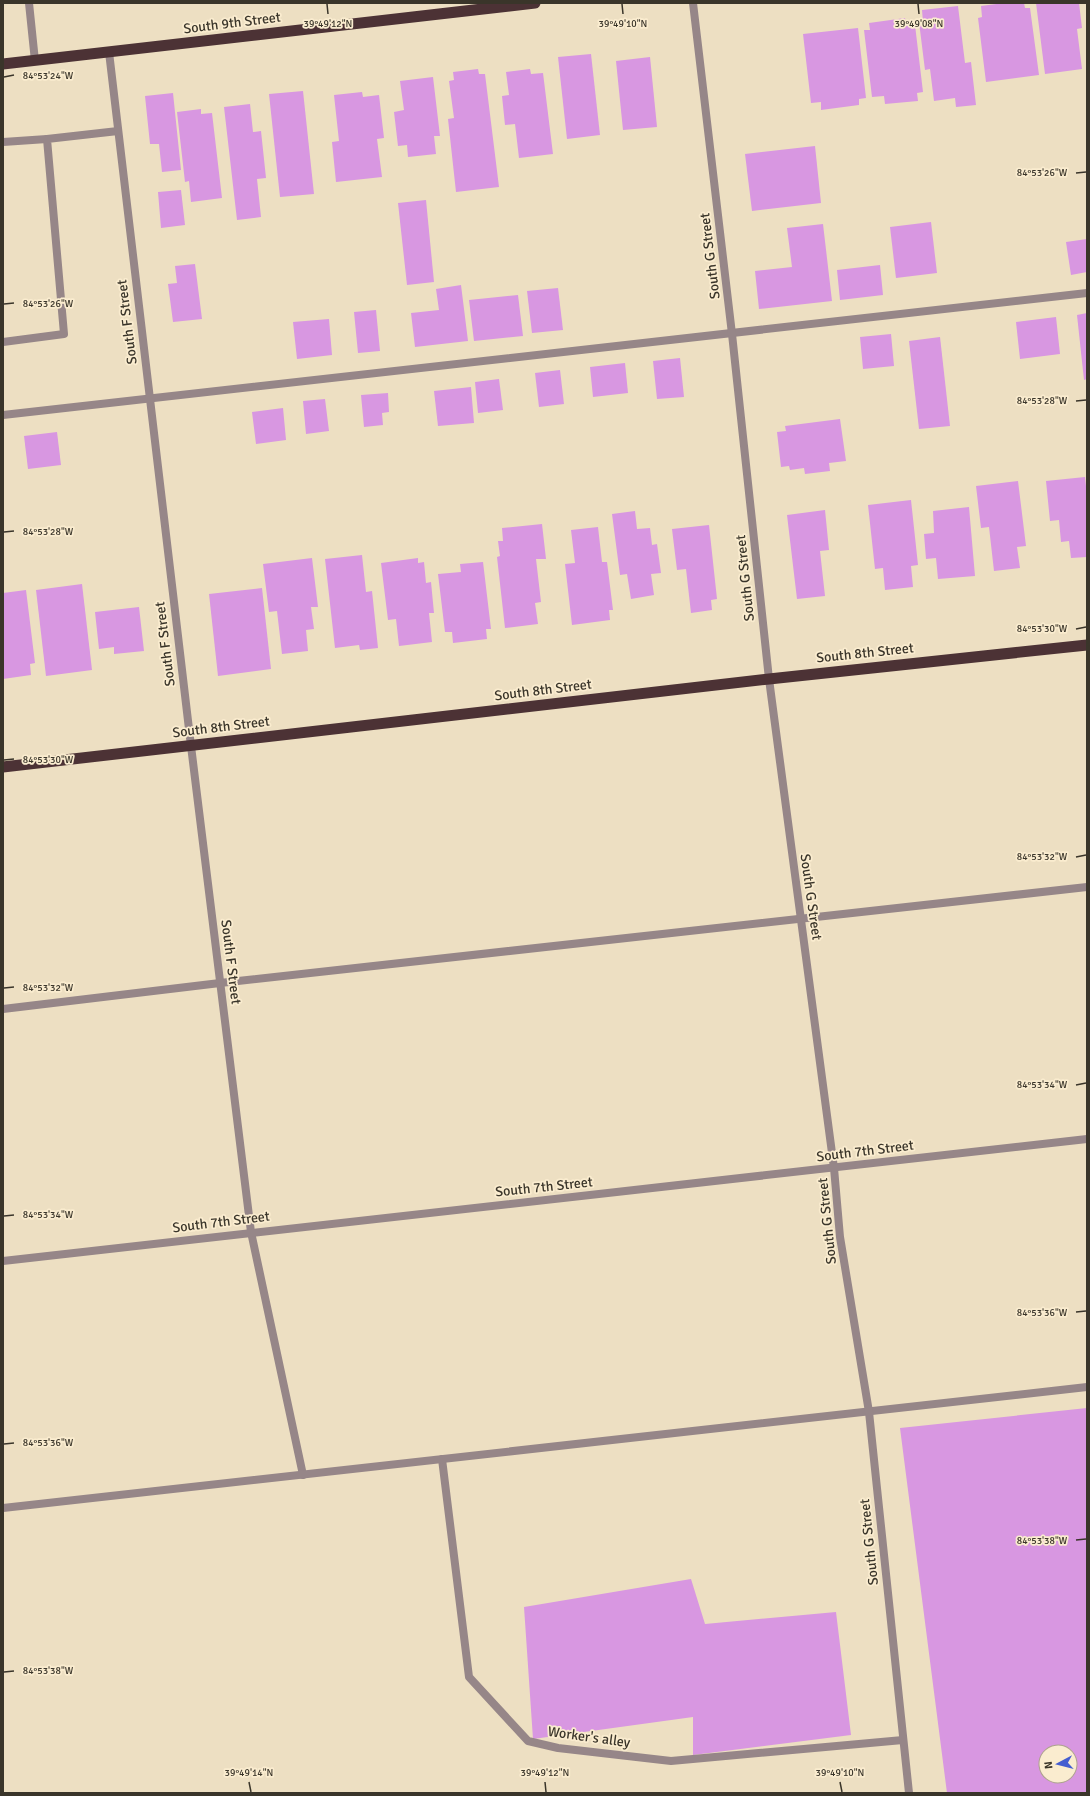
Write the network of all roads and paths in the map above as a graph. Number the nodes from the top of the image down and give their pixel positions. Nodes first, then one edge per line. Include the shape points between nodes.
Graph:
1 (29, 3) edge
2 (535, 3) edge
3 (693, 3) edge
4 (109, 52) junction
5 (35, 61) junction
6 (3, 64) edge
7 (118, 132) junction
8 (47, 139) junction
9 (3, 142) edge
10 (1087, 293) edge
11 (732, 334) junction
12 (3, 342) edge
13 (150, 400) junction
14 (3, 415) edge
15 (1087, 645) edge
16 (769, 679) junction
17 (191, 746) junction
18 (3, 767) edge
19 (1087, 887) edge
20 (801, 919) junction
21 (220, 983) junction
22 (3, 1009) edge
23 (1087, 1139) edge
24 (834, 1168) junction
25 (251, 1232) junction
26 (3, 1261) edge
27 (1087, 1387) edge
28 (869, 1412) junction
29 (442, 1460) junction
30 (303, 1475) junction
31 (3, 1508) edge
32 (903, 1740) junction
33 (909, 1793) edge

1 - 5 street
2 - 4 highway, South 9th Street
3 - 11 street, South G Street
4 - 5 highway, South 9th Street
4 - 7 street, South F Street
5 - 6 highway, South 9th Street
7 - 8 street
7 - 13 street, South F Street
8 - 9 street
8 - 12 street via 64,334
10 - 11 street
11 - 13 street
11 - 16 street, South G Street
13 - 14 street
13 - 17 street, South F Street
15 - 16 highway, South 8th Street
16 - 17 highway, South 8th Street
16 - 20 street, South G Street
17 - 18 highway, South 8th Street
17 - 21 street, South F Street
19 - 20 street
20 - 21 street
20 - 24 street, South G Street
21 - 22 street
21 - 25 street, South F Street
23 - 24 street, South 7th Street
24 - 25 street, South 7th Street
24 - 28 street, South G Street via 840,1237
25 - 26 street, South 7th Street
25 - 30 street, South F Street
27 - 28 street
28 - 29 street
28 - 32 street, South G Street
29 - 30 street
29 - 32 street, Worker's alley via 469,1677 528,1741 558,1748 671,1761
30 - 31 street
32 - 33 street, South G Street

